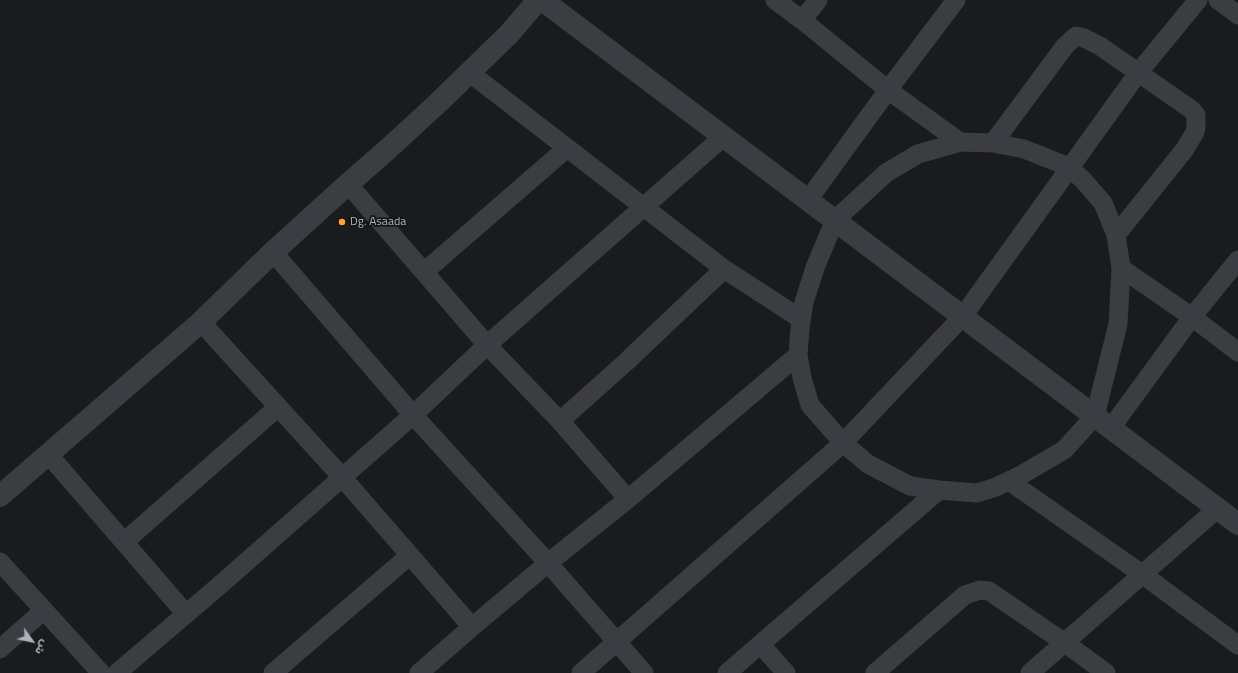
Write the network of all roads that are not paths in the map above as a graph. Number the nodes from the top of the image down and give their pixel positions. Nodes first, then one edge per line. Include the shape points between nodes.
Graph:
1 (538, 0) edge
2 (542, 0) edge
3 (775, 0) edge
4 (818, 0) edge
5 (956, 0) edge
6 (1198, 0) edge
7 (1218, 0) edge
8 (1238, 16) edge
9 (802, 20) junction
10 (470, 73) junction
11 (1138, 73) junction
12 (888, 90) junction
13 (724, 136) junction
14 (960, 142) junction
15 (993, 143) junction
16 (567, 148) junction
17 (1070, 167) junction
18 (348, 184) junction
19 (808, 200) junction
20 (644, 206) junction
21 (835, 220) junction
22 (1116, 235) junction
23 (273, 252) junction
24 (1238, 260) edge
25 (1121, 268) junction
26 (724, 269) junction
27 (424, 272) junction
28 (963, 316) junction
29 (1192, 317) junction
30 (801, 318) junction
31 (201, 322) junction
32 (487, 345) junction
33 (1238, 352) edge
34 (798, 355) junction
35 (278, 407) junction
36 (413, 415) junction
37 (560, 421) junction
38 (1103, 422) junction
39 (843, 443) junction
40 (48, 454) junction
41 (342, 477) junction
42 (1009, 481) junction
43 (939, 490) junction
44 (0, 496) edge
45 (628, 499) junction
46 (1218, 508) junction
47 (1238, 524) edge
48 (124, 542) junction
49 (409, 556) junction
50 (0, 562) edge
51 (548, 563) junction
52 (1142, 574) junction
53 (44, 610) junction
54 (186, 614) junction
55 (472, 627) junction
56 (617, 642) junction
57 (1065, 643) junction
58 (761, 644) junction
59 (1238, 645) edge
60 (0, 649) edge
61 (101, 673) edge
62 (116, 673) edge
63 (273, 673) edge
64 (418, 673) edge
65 (581, 673) edge
66 (644, 673) edge
67 (727, 673) edge
68 (786, 673) edge
69 (875, 673) edge
70 (1030, 673) edge
71 (1106, 673) edge

1 - 10 street
2 - 13 street
3 - 9 street
4 - 9 street
5 - 12 street
6 - 11 street
7 - 8 street
9 - 12 street
10 - 16 street
10 - 18 street
11 - 15 street via 1100,46 1076,36 1065,46
11 - 17 street
11 - 22 street via 1192,110 1196,115 1196,127 1185,149
12 - 14 street
12 - 19 street
13 - 19 street
13 - 20 street
14 - 15 street
14 - 21 street via 918,154 886,173
15 - 17 street via 1024,149
16 - 20 street
16 - 27 street
17 - 22 street via 1103,203
17 - 28 street
18 - 23 street
18 - 27 street
19 - 21 street
20 - 26 street
20 - 32 street
21 - 28 street
21 - 30 street via 816,265
22 - 25 street
23 - 31 street
23 - 36 street
24 - 29 street
25 - 29 street
25 - 38 street via 1118,324
26 - 30 street
26 - 37 street
27 - 32 street
28 - 38 street
28 - 39 street
29 - 33 street
29 - 38 street
30 - 34 street
31 - 35 street
31 - 40 street
32 - 36 street
32 - 37 street
34 - 39 street via 810,405
34 - 45 street
35 - 41 street
35 - 48 street
36 - 41 street
36 - 51 street
37 - 45 street
38 - 42 street via 1064,450
38 - 46 street
39 - 43 street via 868,464 910,486
39 - 56 street
40 - 44 street
40 - 48 street
41 - 49 street
41 - 54 street
42 - 43 street via 977,493
42 - 52 street
43 - 58 street
45 - 51 street
46 - 47 street
46 - 52 street
48 - 54 street
49 - 55 street
49 - 63 street
50 - 53 street
51 - 55 street
51 - 56 street
52 - 57 street
52 - 59 street
53 - 60 street
53 - 61 street
54 - 62 street
55 - 64 street
56 - 65 street
56 - 66 street
57 - 69 street via 989,591 980,590 965,595
57 - 70 street
57 - 71 street
58 - 67 street
58 - 68 street

